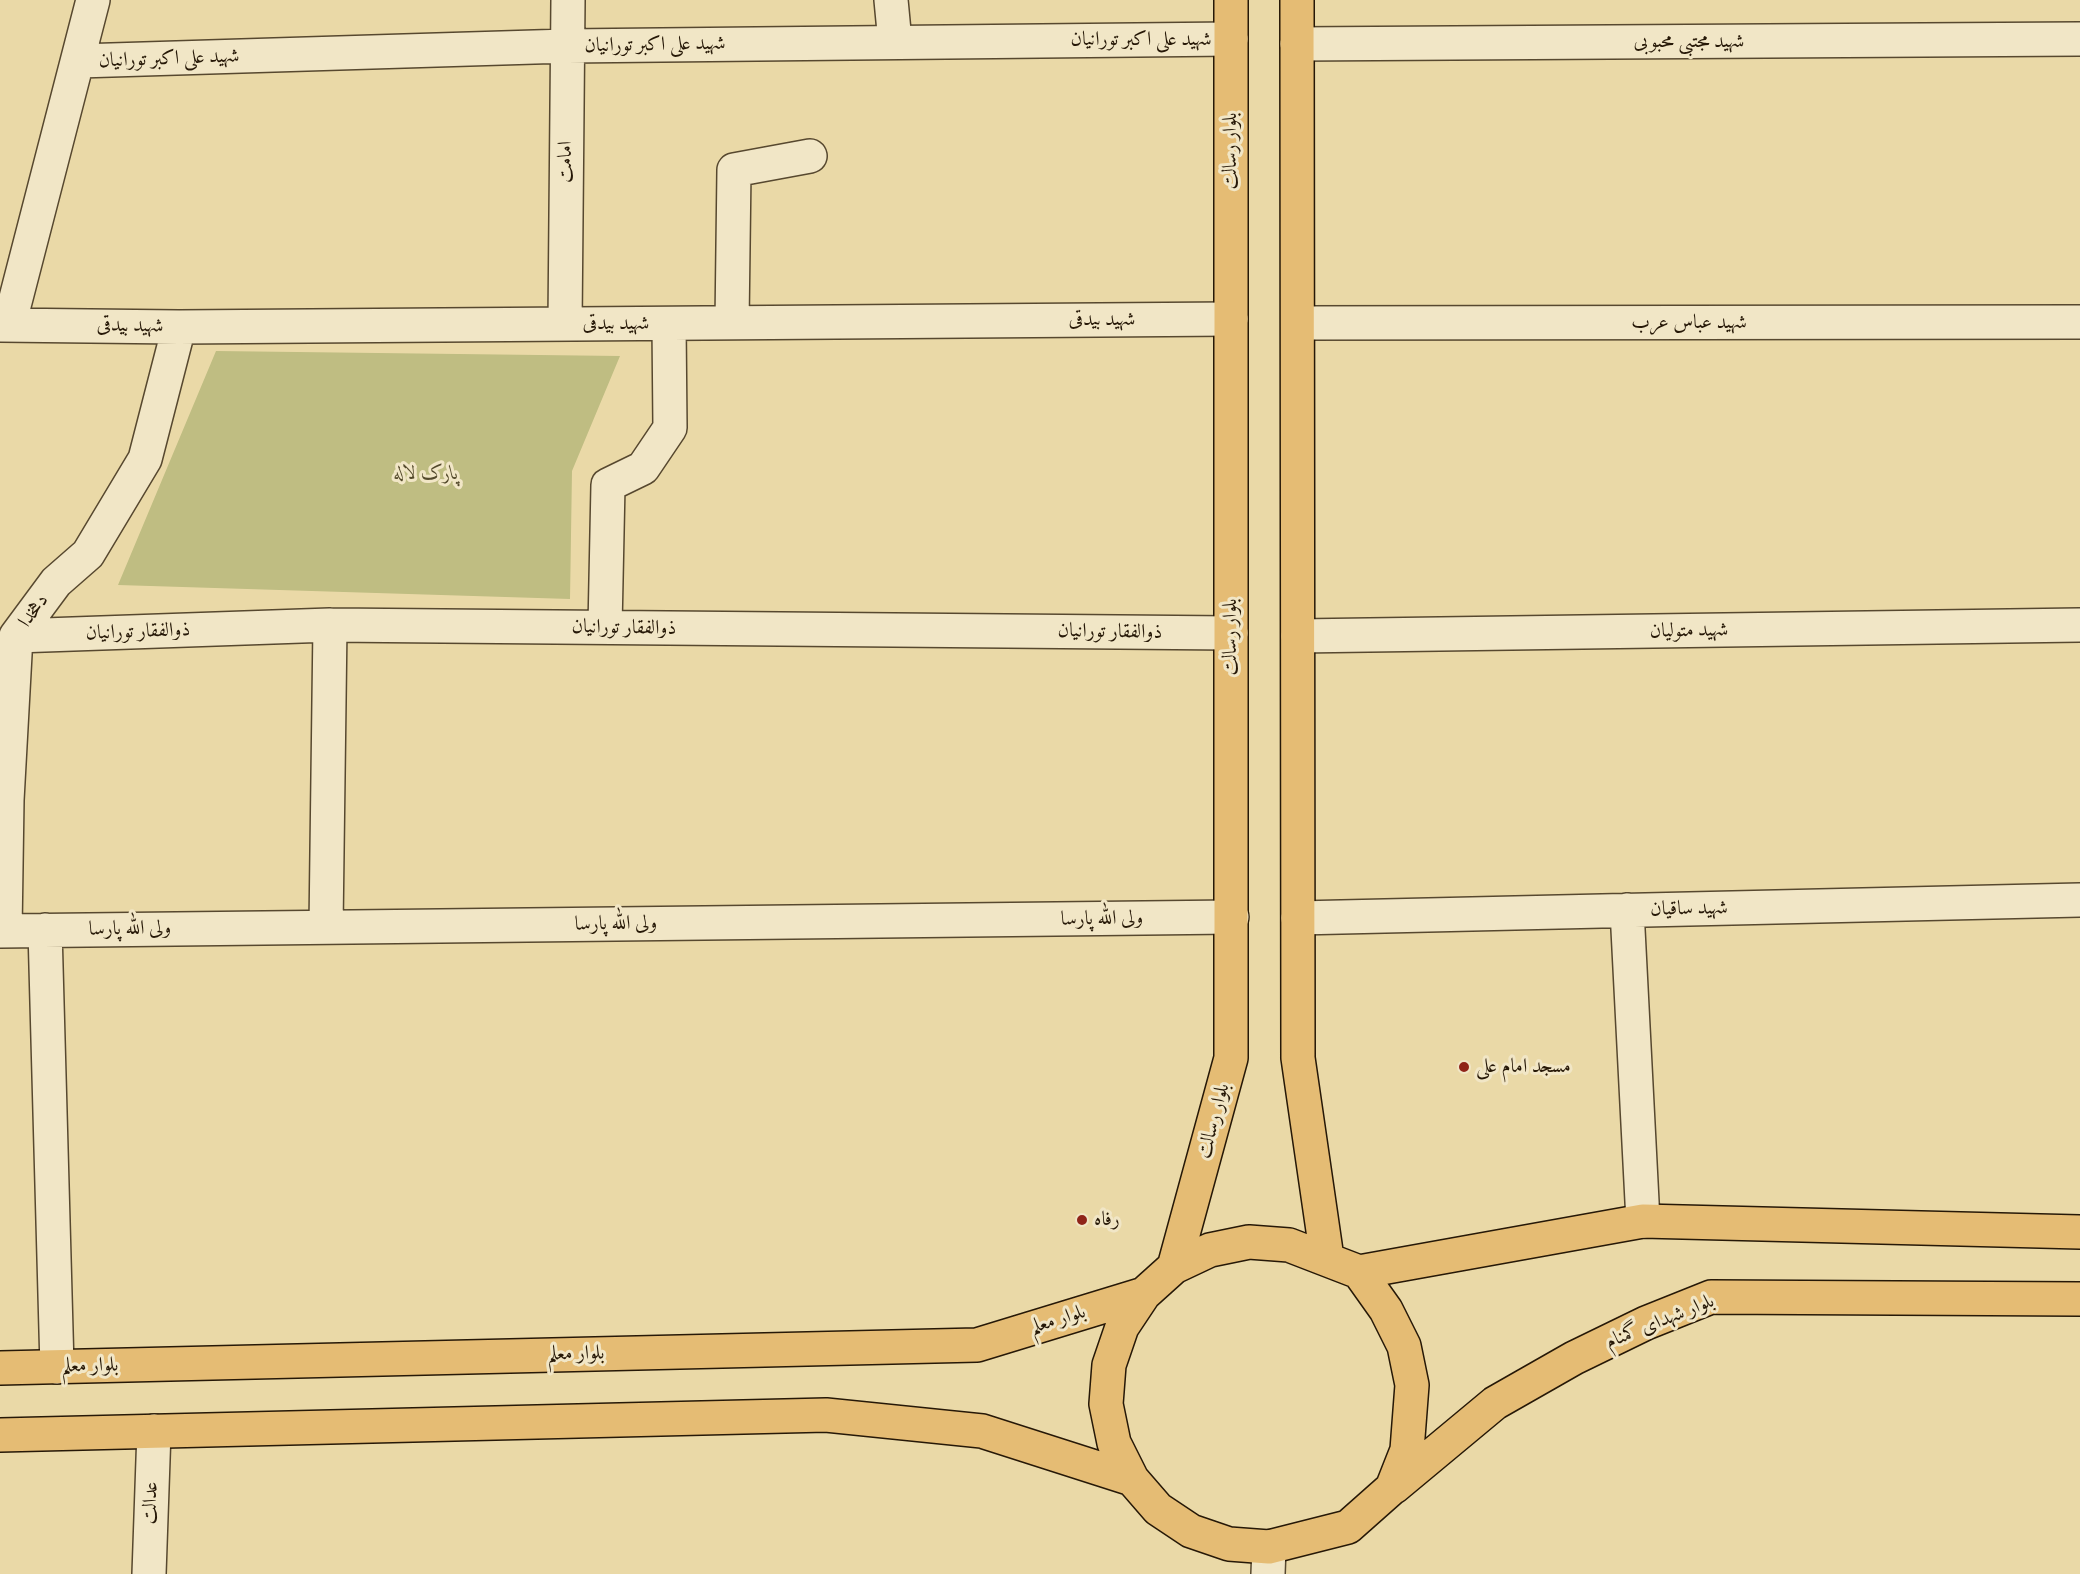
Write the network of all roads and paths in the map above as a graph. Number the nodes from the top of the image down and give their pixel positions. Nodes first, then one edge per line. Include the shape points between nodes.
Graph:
1 (93, 0) edge
2 (568, 0) edge
3 (891, 0) edge
4 (1231, 0) edge
5 (1298, 0) edge
6 (1231, 39) junction
7 (2080, 39) edge
8 (895, 42) junction
9 (1298, 44) junction
10 (567, 46) junction
11 (79, 62) junction
12 (810, 156) dead end
13 (1231, 319) junction
14 (2080, 322) edge
15 (732, 323) junction
16 (1298, 323) junction
17 (565, 324) junction
18 (669, 324) junction
19 (5, 325) edge
20 (178, 327) junction
21 (330, 625) junction
22 (2080, 625) edge
23 (605, 627) junction
24 (1231, 633) junction
25 (16, 636) junction
26 (1298, 636) junction
27 (2080, 900) edge
28 (1627, 910) junction
29 (1232, 917) junction
30 (1298, 918) junction
31 (326, 927) junction
32 (45, 930) junction
33 (3, 931) edge
34 (1643, 1221) junction
35 (2080, 1232) edge
36 (1327, 1258) junction
37 (1174, 1267) junction
38 (1359, 1272) junction
39 (1144, 1294) junction
40 (2080, 1299) edge
41 (57, 1367) junction
42 (0, 1368) edge
43 (154, 1431) junction
44 (0, 1435) edge
45 (1132, 1479) junction
46 (1392, 1488) junction
47 (1269, 1560) edge
48 (149, 1574) edge

1 - 11 street
2 - 10 street, امامت
3 - 8 street
4 - 6 main road, بلوار رسالت
5 - 9 main road
6 - 8 street, شهید علی اکبر تورانیان
6 - 13 main road, بلوار رسالت
7 - 9 street, شهید مجتبی محبوبی
8 - 10 street, شهید علی اکبر تورانیان
9 - 16 main road
10 - 11 street, شهید علی اکبر تورانیان
10 - 17 street, امامت
11 - 19 street
12 - 15 street via 735,170
13 - 15 street, شهید بیدقی
13 - 24 main road, بلوار رسالت
14 - 16 street, شهید عباس عرب
15 - 18 street, شهید بیدقی
16 - 26 main road
17 - 18 street, شهید بیدقی
17 - 20 street, شهید بیدقی
18 - 23 street via 670,428 643,468 608,485
19 - 20 street, شهید بیدقی
20 - 25 street, دهخدا via 144,459 88,554 56,582
21 - 23 street, ذوالفقار تورانیان
21 - 25 street, ذوالفقار تورانیان
21 - 31 street
22 - 26 street, شهید متولیان
23 - 24 street, ذوالفقار تورانیان
24 - 29 main road, بلوار رسالت
25 - 33 street, دهخدا
26 - 30 main road
27 - 28 street, شهید ساقیان
28 - 30 street, شهید ساقیان
28 - 34 street
29 - 31 street, ولی الله پارسا
29 - 37 main road, بلوار رسالت via 1231,1058
30 - 36 main road via 1298,1058
31 - 32 street, ولی الله پارسا
32 - 33 street, ولی الله پارسا
32 - 41 street
34 - 35 main road
34 - 38 main road
36 - 37 main road via 1289,1245 1249,1242 1210,1250
36 - 38 main road
37 - 39 main road
38 - 46 main road via 1386,1310 1404,1346 1412,1385 1407,1450
39 - 41 main road, بلوار معلم via 977,1345
39 - 45 main road, بلوار شهدای گمنام via 1119,1336 1109,1365 1106,1404 1114,1443
40 - 46 main road, بلوار شهدای گمنام via 1711,1297 1574,1358 1495,1403
41 - 42 main road, بلوار معلم
43 - 44 main road
43 - 45 main road via 826,1415 982,1431
43 - 48 street, عدالت
45 - 47 main road, بلوار شهدای گمنام via 1158,1509 1191,1531
46 - 47 main road, بلوار شهدای گمنام via 1348,1527

